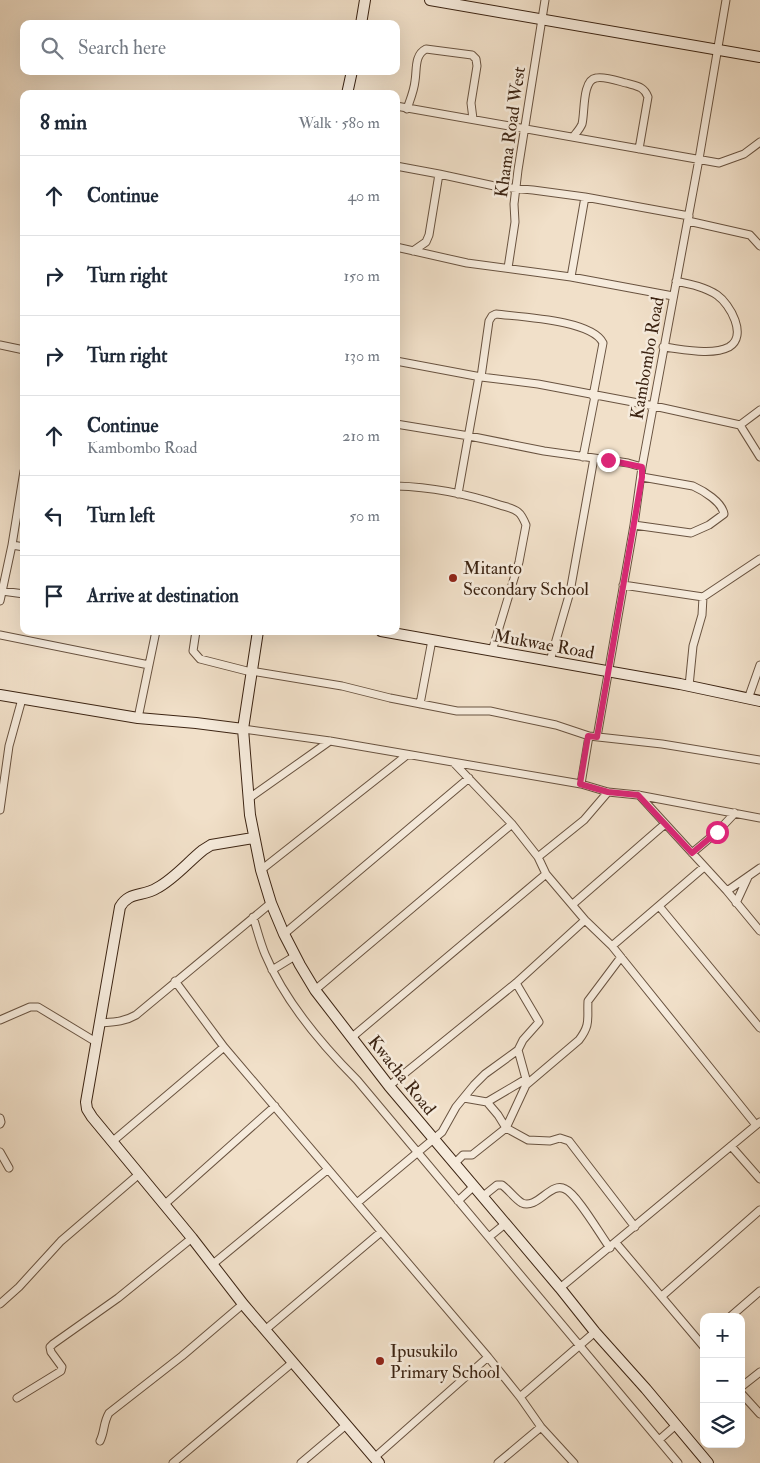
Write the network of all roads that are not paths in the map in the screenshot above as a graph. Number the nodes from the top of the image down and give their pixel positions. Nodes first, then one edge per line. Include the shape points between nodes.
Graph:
1 (365, 0) edge
2 (430, 0) edge
3 (546, 0) edge
4 (726, 0) edge
5 (362, 20) edge
6 (541, 20) junction
7 (718, 50) junction
8 (760, 57) edge
9 (351, 75) edge
10 (349, 90) edge
11 (400, 107) edge
12 (407, 109) junction
13 (473, 120) junction
14 (526, 128) junction
15 (573, 137) junction
16 (760, 142) edge
17 (639, 149) junction
18 (700, 159) junction
19 (400, 167) edge
20 (439, 174) junction
21 (516, 190) junction
22 (585, 197) junction
23 (689, 218) junction
24 (760, 246) edge
25 (400, 248) edge
26 (413, 251) junction
27 (508, 268) junction
28 (571, 276) junction
29 (676, 281) junction
30 (673, 296) junction
31 (0, 345) edge
32 (664, 347) junction
33 (20, 349) edge
34 (400, 362) edge
35 (480, 376) junction
36 (594, 396) junction
37 (654, 406) junction
38 (760, 410) edge
39 (400, 425) edge
40 (740, 425) junction
41 (469, 436) junction
42 (583, 457) junction
43 (760, 457) edge
44 (594, 458) junction
45 (642, 467) junction
46 (642, 477) junction
47 (400, 486) edge
48 (458, 494) junction
49 (20, 506) edge
50 (634, 525) junction
51 (12, 545) junction
52 (20, 546) edge
53 (760, 559) edge
54 (623, 585) junction
55 (2, 591) junction
56 (20, 593) edge
57 (702, 597) junction
58 (0, 600) edge
59 (400, 634) edge
60 (0, 635) edge
61 (155, 635) edge
62 (195, 635) edge
63 (257, 635) edge
64 (432, 640) junction
65 (492, 652) junction
66 (550, 661) junction
67 (149, 664) junction
68 (760, 665) edge
69 (609, 671) junction
70 (251, 672) junction
71 (689, 686) junction
72 (0, 695) edge
73 (22, 699) junction
74 (748, 700) junction
75 (760, 701) edge
76 (420, 704) junction
77 (138, 718) junction
78 (243, 729) junction
79 (588, 736) junction
80 (597, 737) junction
81 (330, 741) junction
82 (407, 754) junction
83 (760, 760) edge
84 (455, 764) junction
85 (469, 778) junction
86 (580, 784) junction
87 (608, 792) junction
88 (638, 795) junction
89 (248, 799) junction
90 (0, 810) edge
91 (735, 813) junction
92 (760, 818) edge
93 (512, 824) junction
94 (666, 824) junction
95 (253, 838) junction
96 (692, 853) junction
97 (538, 857) junction
98 (704, 867) junction
99 (760, 868) edge
100 (261, 870) junction
101 (546, 874) junction
102 (748, 877) junction
103 (727, 892) junction
104 (271, 903) junction
105 (736, 903) junction
106 (573, 904) junction
107 (659, 906) junction
108 (253, 917) junction
109 (585, 920) junction
110 (760, 931) edge
111 (284, 934) junction
112 (612, 946) junction
113 (295, 956) junction
114 (621, 957) junction
115 (272, 970) junction
116 (175, 981) junction
117 (516, 983) junction
118 (316, 990) junction
119 (0, 1020) edge
120 (100, 1023) junction
121 (760, 1028) edge
122 (352, 1038) junction
123 (96, 1042) junction
124 (224, 1047) junction
125 (518, 1050) junction
126 (525, 1083) junction
127 (389, 1086) junction
128 (464, 1098) junction
129 (487, 1102) junction
130 (275, 1106) junction
131 (0, 1118) edge
132 (0, 1124) edge
133 (758, 1124) edge
134 (506, 1128) junction
135 (434, 1139) junction
136 (113, 1141) junction
137 (731, 1146) junction
138 (0, 1152) edge
139 (417, 1152) junction
140 (454, 1164) junction
141 (9, 1168) dead end
142 (327, 1170) junction
143 (138, 1175) junction
144 (760, 1179) edge
145 (473, 1187) junction
146 (482, 1197) junction
147 (458, 1201) junction
148 (357, 1203) junction
149 (164, 1204) junction
150 (760, 1210) edge
151 (505, 1224) junction
152 (635, 1227) junction
153 (381, 1232) junction
154 (489, 1237) junction
155 (192, 1238) junction
156 (613, 1246) junction
157 (213, 1264) junction
158 (560, 1288) junction
159 (760, 1292) edge
160 (662, 1296) junction
161 (0, 1304) edge
162 (243, 1304) junction
163 (735, 1313) edge
164 (265, 1330) junction
165 (595, 1332) junction
166 (700, 1340) edge
167 (580, 1346) junction
168 (488, 1357) junction
169 (292, 1363) junction
170 (760, 1372) edge
171 (745, 1384) edge
172 (520, 1397) junction
173 (745, 1397) edge
174 (18, 1398) dead end
175 (760, 1414) edge
176 (346, 1425) junction
177 (676, 1425) junction
178 (541, 1427) junction
179 (659, 1440) junction
180 (100, 1441) dead end
181 (376, 1460) edge
182 (174, 1463) edge
183 (301, 1463) edge
184 (498, 1463) edge
185 (574, 1463) edge
186 (678, 1463) edge
187 (708, 1463) edge

1 - 5 street
2 - 6 street
3 - 6 street, Khama Road West
4 - 7 street, Kambombo Road
6 - 7 street
6 - 14 street, Khama Road West
7 - 8 street
7 - 18 street, Kambombo Road
9 - 10 street
11 - 12 street
12 - 13 street
12 - 13 street via 416,80 418,56 422,51 472,56 477,66 471,103
13 - 14 street
14 - 15 street
14 - 21 street, Khama Road West
15 - 17 street
15 - 17 street via 582,123 587,86 591,80 619,81 640,86 648,97
16 - 18 street via 744,154 719,163
17 - 18 street
18 - 23 street, Kambombo Road
19 - 20 street
20 - 21 street
20 - 26 street via 429,235 426,242
21 - 22 street
21 - 27 street, Khama Road West
22 - 23 street
22 - 28 street
23 - 24 street via 750,236
23 - 29 street, Kambombo Road
25 - 26 street
26 - 27 street
27 - 28 street
28 - 30 street
29 - 30 street, Kambombo Road
29 - 32 street via 716,295 732,316 738,335 736,342 728,348 713,351
30 - 32 street, Kambombo Road
31 - 33 street
32 - 37 street, Kambombo Road
34 - 35 street
35 - 36 street
35 - 36 street via 492,316 575,325 596,334 603,343
35 - 41 street
36 - 37 street
36 - 42 street
37 - 40 street
37 - 45 street, Kambombo Road
38 - 40 street
39 - 41 street
40 - 43 street
41 - 42 street
41 - 48 street
42 - 44 street
44 - 45 street
44 - 66 street via 570,592
45 - 46 street, Kambombo Road
46 - 50 street, Kambombo Road
46 - 50 street via 700,489 721,506 724,514 691,533
47 - 48 street
48 - 65 street via 513,509 520,513 526,525 519,562
49 - 51 street
50 - 54 street, Kambombo Road
51 - 52 street
51 - 55 street
53 - 57 street
54 - 57 street
54 - 69 street, Kambombo Road
55 - 56 street
55 - 58 street
57 - 71 street via 702,615 693,646
59 - 64 street, Mukwae Road
60 - 67 street
61 - 67 street
62 - 70 street via 193,651 200,659
63 - 70 street, Kwacha Road
64 - 65 street, Mukwae Road
64 - 76 street
65 - 66 street, Mukwae Road
66 - 69 street, Mukwae Road
67 - 77 street
68 - 74 street
69 - 71 street, Mukwae Road
69 - 80 street, Kambombo Road
70 - 76 street via 342,686
70 - 78 street, Kwacha Road
71 - 74 street, Mukwae Road
72 - 73 street
73 - 77 street
73 - 90 street via 9,746
74 - 75 street, Mukwae Road
76 - 79 street via 457,711 498,713 556,725
77 - 78 street
78 - 81 street
78 - 89 street, Kwacha Road
79 - 80 street
79 - 86 street
80 - 83 street
81 - 82 street
81 - 89 street
82 - 84 street
82 - 100 street
84 - 85 street
84 - 86 street
85 - 93 street
85 - 111 street
86 - 87 street
87 - 88 street
87 - 97 street via 584,820
88 - 91 street
88 - 94 street
89 - 95 street, Kwacha Road
91 - 92 street
91 - 96 street
93 - 97 street
93 - 118 street
94 - 96 street
94 - 106 street
95 - 100 street, Kwacha Road
95 - 120 street via 211,846 156,889 124,900 120,907
96 - 98 street
97 - 101 street
98 - 103 street
98 - 107 street
99 - 102 street
100 - 104 street, Kwacha Road
101 - 106 street
101 - 122 street
102 - 103 street
102 - 105 street
103 - 105 street
104 - 108 street
104 - 111 street, Kwacha Road
105 - 110 street
106 - 109 street
107 - 112 street
107 - 121 street
108 - 115 street
108 - 116 street
109 - 112 street
109 - 117 street
111 - 113 street, Kwacha Road
112 - 114 street
113 - 115 street
113 - 118 street, Kwacha Road
114 - 126 street via 588,1001 586,1031
114 - 133 street
115 - 139 street via 308,1024
116 - 120 street via 127,1020
116 - 124 street
117 - 125 street via 539,1022
117 - 127 street
118 - 122 street, Kwacha Road
119 - 123 street via 30,1007 38,1007
120 - 123 street
122 - 127 street, Kwacha Road
123 - 136 street via 87,1109
124 - 130 street
124 - 136 street
125 - 126 street
125 - 128 street via 485,1074
126 - 129 street
126 - 134 street
127 - 135 street, Kwacha Road
128 - 129 street
128 - 135 street via 444,1130
129 - 134 street
130 - 142 street
130 - 149 street
131 - 132 street
133 - 137 street
134 - 140 street via 472,1155 463,1155
134 - 152 street via 528,1140 560,1138 569,1141
135 - 139 street
135 - 140 street, Kwacha Road
136 - 143 street
137 - 144 street
137 - 152 street
138 - 141 street
139 - 147 street
139 - 148 street
140 - 145 street, Kwacha Road
142 - 148 street
142 - 157 street
143 - 149 street
143 - 161 street via 61,1242
145 - 146 street, Kwacha Road
145 - 147 street
146 - 151 street, Kwacha Road
146 - 156 street via 496,1185 502,1185 528,1204 558,1188 565,1188
147 - 154 street
148 - 153 street
149 - 155 street
150 - 160 street
151 - 154 street
151 - 158 street, Kwacha Road
152 - 156 street
153 - 164 street
153 - 168 street
154 - 167 street
155 - 157 street
155 - 174 street via 118,1298 53,1344 51,1352 62,1367 61,1371
156 - 158 street
156 - 160 street
157 - 162 street
158 - 165 street, Kwacha Road
159 - 163 street
160 - 166 street
162 - 164 street
162 - 180 street via 109,1413
164 - 169 street
165 - 167 street
165 - 177 street, Kwacha Road
167 - 172 street
167 - 179 street
168 - 172 street
168 - 181 street
169 - 176 street
169 - 182 street
170 - 171 street
172 - 178 street
173 - 175 street
176 - 181 street
176 - 183 street
177 - 179 street
177 - 187 street, Kwacha Road
178 - 184 street
178 - 185 street
179 - 186 street

